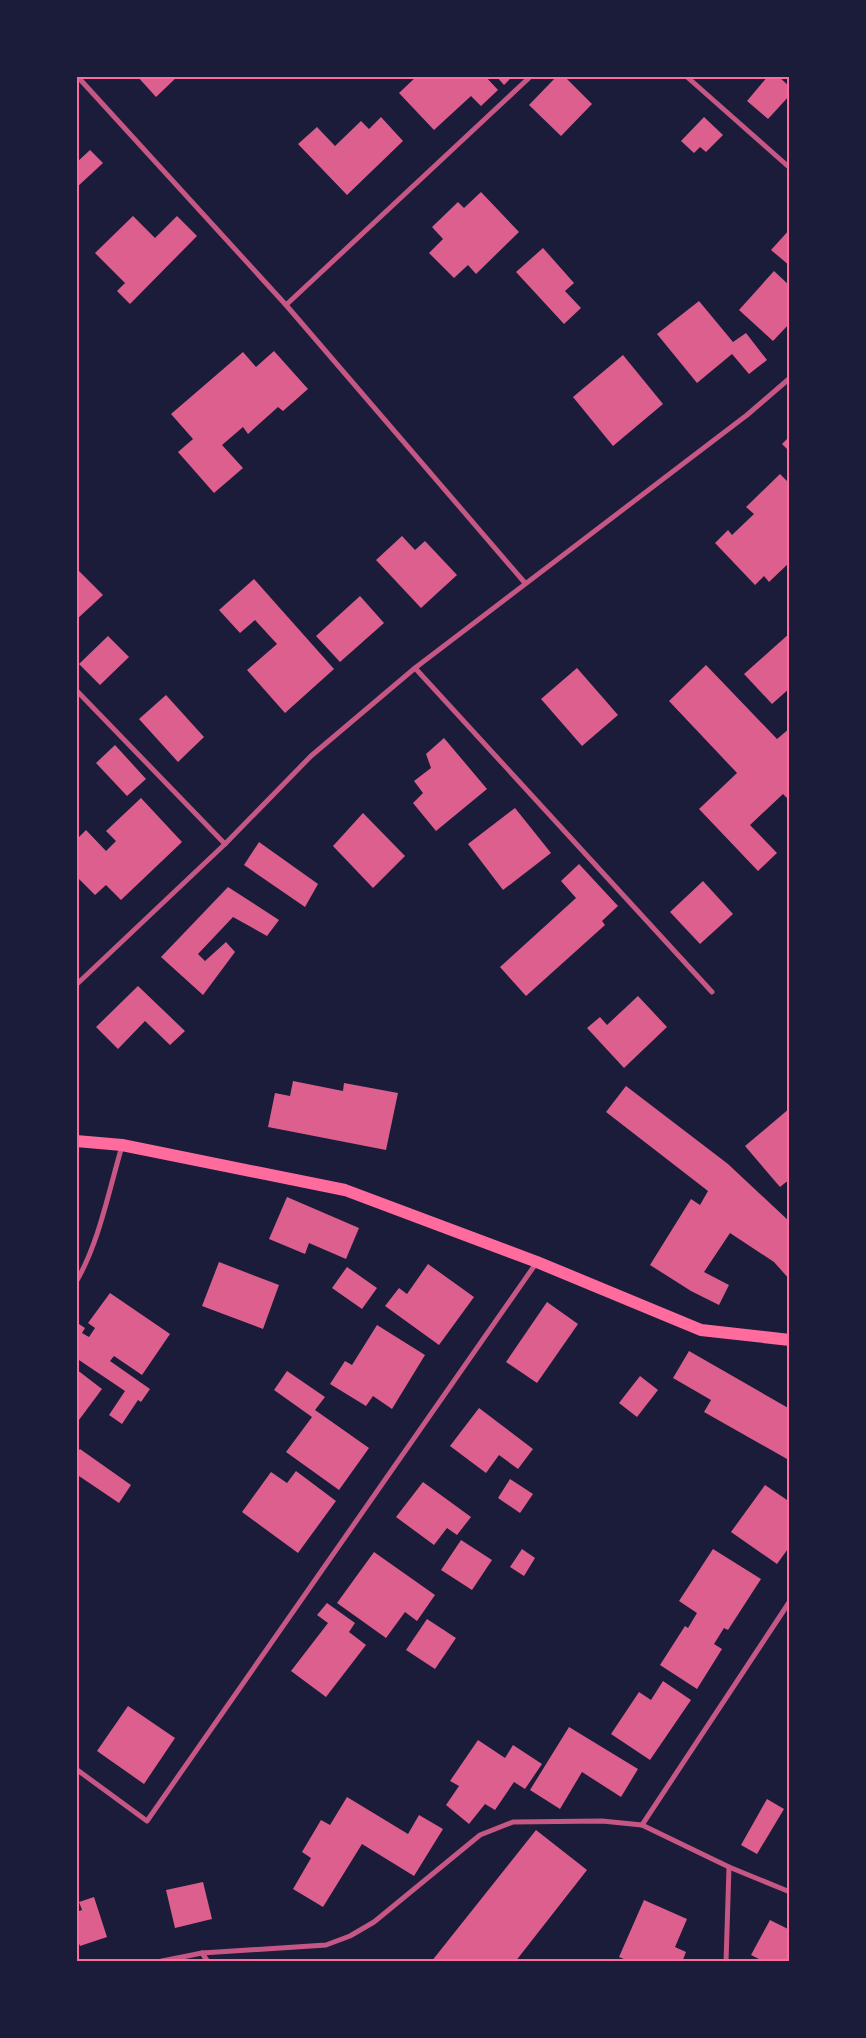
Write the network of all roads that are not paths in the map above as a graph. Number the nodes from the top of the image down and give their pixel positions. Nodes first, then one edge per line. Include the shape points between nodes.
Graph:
1 (77, 76) edge
2 (531, 76) edge
3 (686, 76) edge
4 (790, 168) edge
5 (286, 305) junction
6 (790, 378) edge
7 (525, 583) junction
8 (415, 668) junction
9 (76, 690) edge
10 (225, 844) junction
11 (76, 985) edge
12 (712, 992) dead end
13 (76, 1141) edge
14 (122, 1145) junction
15 (537, 1262) junction
16 (76, 1282) edge
17 (790, 1340) edge
18 (790, 1601) edge
19 (76, 1769) edge
20 (642, 1825) junction
21 (728, 1867) junction
22 (790, 1892) edge
23 (202, 1953) junction
24 (157, 1962) edge
25 (208, 1962) edge
26 (726, 1962) edge

1 - 5 street
2 - 5 street
3 - 4 street
5 - 7 street
6 - 7 street via 747,416
7 - 8 street
8 - 10 street via 311,756
8 - 12 street
9 - 10 street
10 - 11 street
13 - 14 main road
14 - 15 main road via 345,1190
14 - 16 street via 93,1243
15 - 17 main road via 701,1330
15 - 19 street via 147,1821
18 - 20 street
20 - 21 street
20 - 23 street via 602,1821 513,1822 480,1835 374,1922 350,1936 326,1945
21 - 22 street
21 - 26 street
23 - 24 street
23 - 25 street

